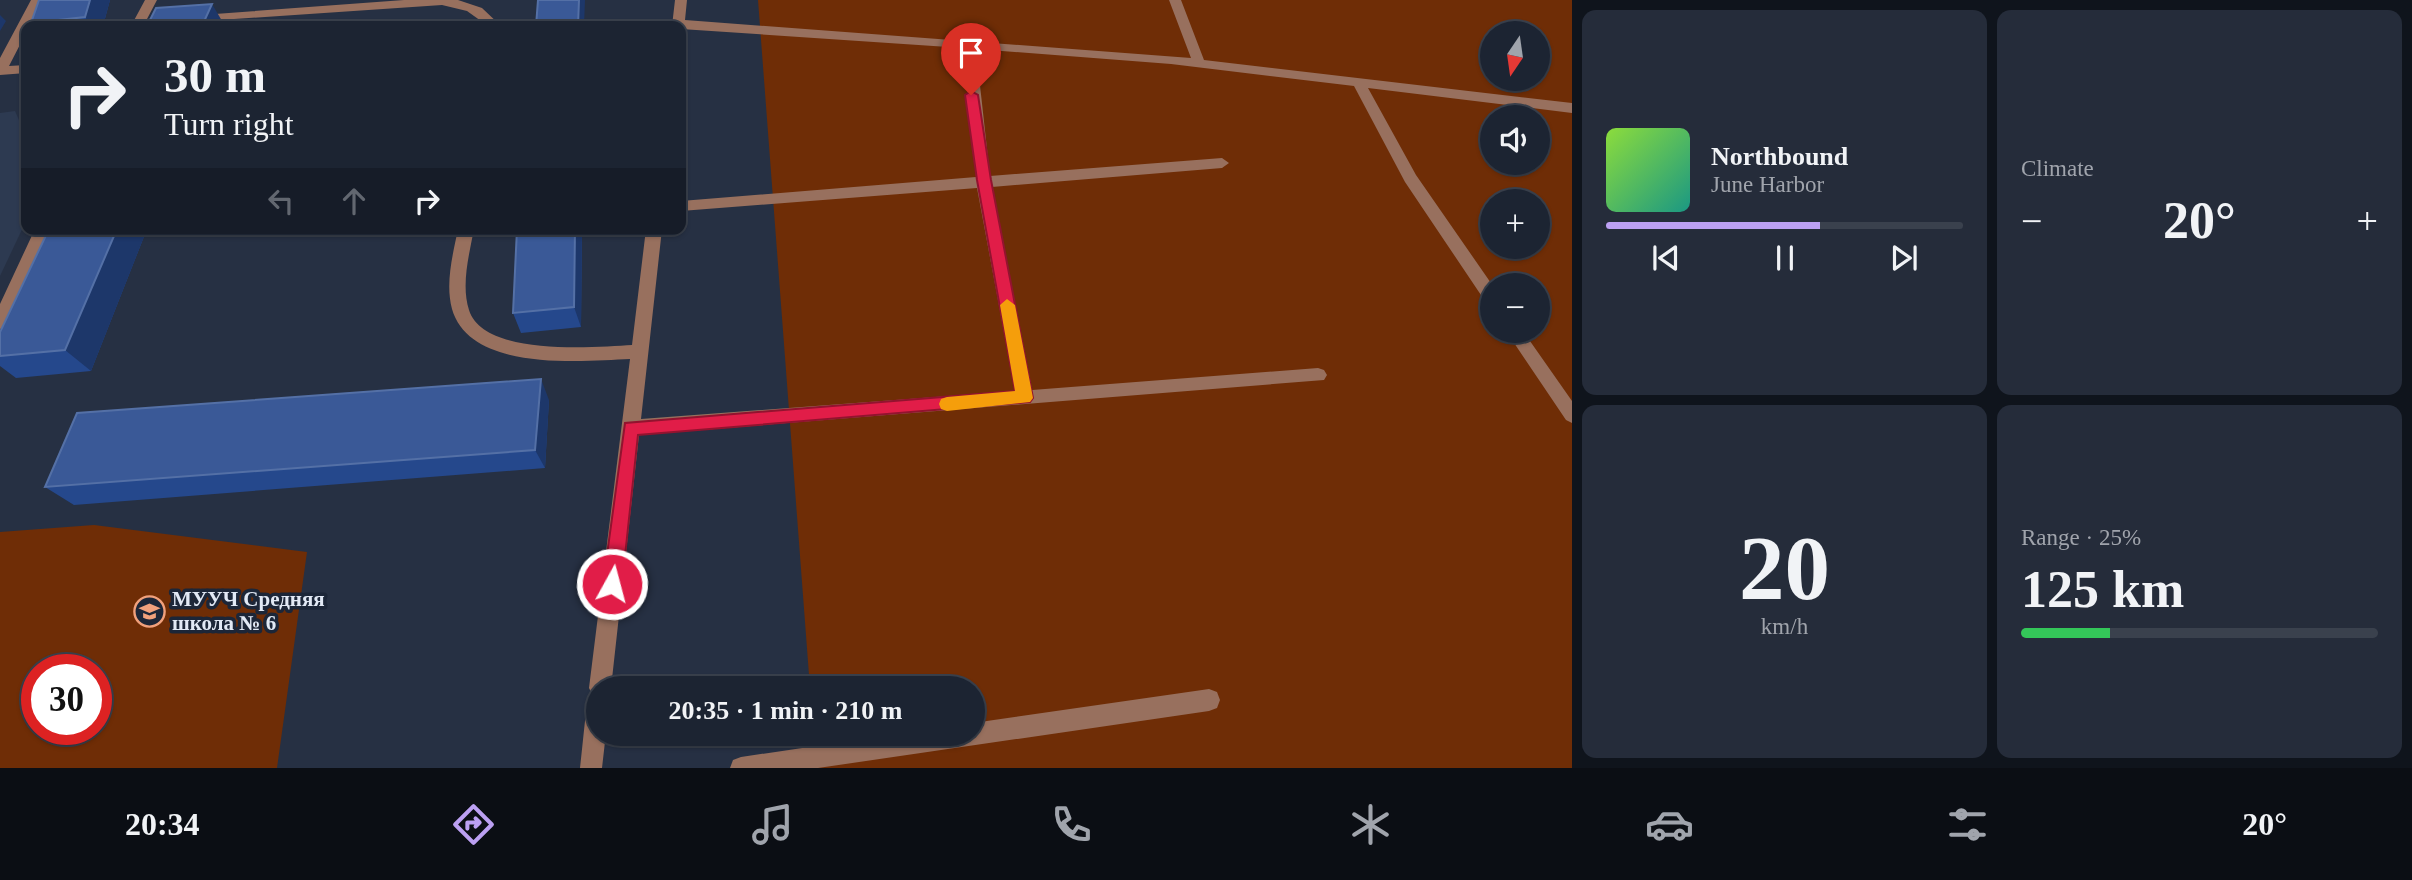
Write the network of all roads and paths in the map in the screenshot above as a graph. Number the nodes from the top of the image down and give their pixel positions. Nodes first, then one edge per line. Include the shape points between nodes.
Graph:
1 (37, 0) edge
2 (151, 0) edge
3 (681, 0) edge
4 (1175, 0) edge
5 (26, 21) edge
6 (140, 21) edge
7 (189, 21) edge
8 (491, 21) edge
9 (678, 21) edge
10 (686, 26) edge
11 (21, 31) edge
12 (969, 45) junction
13 (1199, 63) junction
14 (21, 69) edge
15 (0, 71) edge
16 (1359, 83) junction
17 (1572, 108) edge
18 (1222, 163) dead end
19 (984, 180) junction
20 (686, 206) edge
21 (40, 235) edge
22 (465, 235) edge
23 (653, 235) edge
24 (1480, 280) edge
25 (0, 322) edge
26 (1522, 343) edge
27 (640, 352) junction
28 (1318, 375) dead end
29 (1025, 398) junction
30 (1572, 415) edge
31 (631, 428) junction
32 (601, 676) edge
33 (1209, 700) dead end
34 (593, 746) edge
35 (591, 768) edge
36 (741, 768) edge

1 - 5 street
2 - 6 street
3 - 9 street
4 - 13 street
7 - 8 street via 442,1 482,11
10 - 12 street
11 - 15 street
12 - 13 street
12 - 19 street via 971,95
13 - 16 street
14 - 15 street
16 - 17 street
16 - 24 street via 1410,178
18 - 19 street
19 - 20 street
19 - 29 street
21 - 25 street
22 - 27 street via 458,298 464,319 474,332 521,350
23 - 27 street
26 - 30 street
27 - 31 street
28 - 29 street
29 - 31 street
31 - 32 street
33 - 36 street
34 - 35 street

